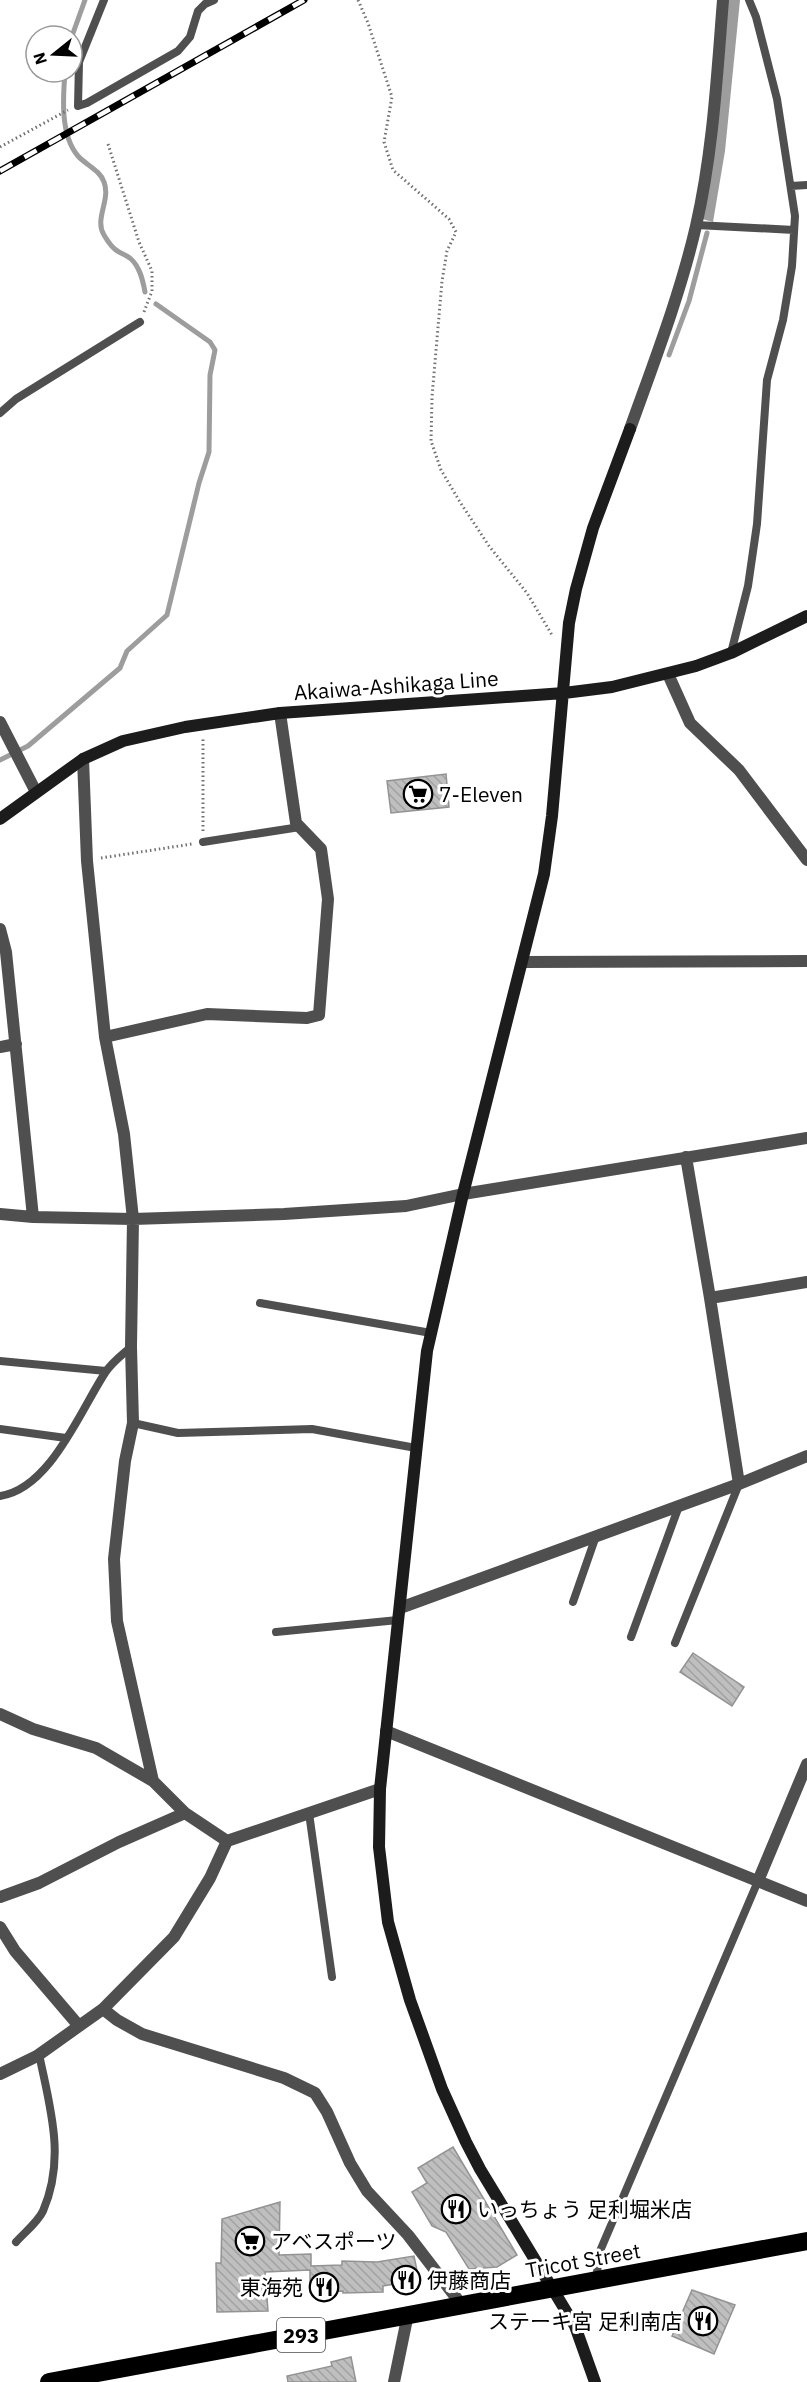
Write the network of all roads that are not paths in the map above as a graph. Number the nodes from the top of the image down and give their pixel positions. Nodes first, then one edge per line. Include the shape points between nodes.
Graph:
1 (104, 0) edge
2 (214, 0) edge
3 (723, 0) edge
4 (749, 0) edge
5 (807, 185) edge
6 (792, 186) junction
7 (696, 225) junction
8 (794, 230) junction
9 (140, 322) road end
10 (0, 413) edge
11 (807, 616) edge
12 (731, 653) junction
13 (668, 674) junction
14 (564, 693) junction
15 (280, 713) junction
16 (0, 722) edge
17 (83, 759) junction
18 (36, 792) junction
19 (0, 819) edge
20 (300, 827) junction
21 (202, 842) road end
22 (807, 860) edge
23 (0, 929) edge
24 (807, 961) edge
25 (522, 962) junction
26 (4, 968) edge
27 (105, 1037) junction
28 (16, 1044) junction
29 (0, 1047) edge
30 (807, 1138) edge
31 (686, 1157) junction
32 (463, 1194) junction
33 (0, 1214) edge
34 (33, 1217) junction
35 (133, 1219) junction
36 (807, 1282) edge
37 (710, 1298) junction
38 (260, 1303) dead end
39 (431, 1333) junction
40 (131, 1347) junction
41 (0, 1361) edge
42 (106, 1371) junction
43 (133, 1423) junction
44 (0, 1429) edge
45 (66, 1438) junction
46 (416, 1448) junction
47 (807, 1456) edge
48 (739, 1484) junction
49 (0, 1496) edge
50 (679, 1506) junction
51 (596, 1536) junction
52 (573, 1602) dead end
53 (399, 1614) junction
54 (276, 1632) dead end
55 (631, 1637) dead end
56 (675, 1643) dead end
57 (0, 1714) edge
58 (386, 1731) junction
59 (807, 1764) edge
60 (153, 1781) junction
61 (381, 1789) junction
62 (185, 1813) junction
63 (309, 1813) junction
64 (227, 1841) junction
65 (758, 1881) junction
66 (0, 1897) edge
67 (807, 1901) edge
68 (0, 1927) edge
69 (332, 1977) dead end
70 (103, 2009) junction
71 (79, 2026) junction
72 (39, 2054) junction
73 (0, 2074) edge
74 (807, 2241) edge
75 (16, 2242) dead end
76 (596, 2281) junction
77 (552, 2289) junction
78 (461, 2304) junction
79 (408, 2314) junction
80 (120, 2376) edge
81 (49, 2382) edge
82 (394, 2382) edge
83 (595, 2382) edge

1 - 2 lane via 79,62 78,106 178,51 190,37 198,11
3 - 7 street via 717,80
4 - 6 lane via 777,99
5 - 6 lane
6 - 8 lane
7 - 8 lane
7 - 14 street via 682,279 584,556 569,623
8 - 12 lane via 783,320 766,380 757,524 748,586
9 - 10 lane via 16,399
11 - 12 street, Akaiwa-Ashikaga Line
12 - 13 street, Akaiwa-Ashikaga Line
13 - 14 street, Akaiwa-Ashikaga Line
13 - 22 street via 690,723 739,770
14 - 15 street, Akaiwa-Ashikaga Line
14 - 25 street via 544,874
15 - 17 street, Akaiwa-Ashikaga Line via 123,741
15 - 20 street via 296,824
16 - 18 street
17 - 18 street, Akaiwa-Ashikaga Line
17 - 27 street via 87,861
18 - 19 street, Akaiwa-Ashikaga Line
20 - 21 lane
20 - 27 street via 321,849 328,899 319,1015 307,1018 207,1014
23 - 26 street
24 - 25 street
25 - 32 street
26 - 28 street
27 - 35 street via 124,1134
28 - 29 street
28 - 34 street
30 - 31 street
31 - 32 street
31 - 37 street
32 - 35 street via 406,1206
32 - 39 street
33 - 34 street
34 - 35 street
35 - 40 street
36 - 37 street
37 - 48 street
38 - 39 lane
39 - 46 street
40 - 42 lane
40 - 43 street
41 - 42 lane
42 - 45 lane
43 - 46 lane via 178,1433 312,1429
43 - 60 street via 114,1559 117,1621
44 - 45 lane
45 - 49 lane via 55,1457 30,1484
46 - 53 street
47 - 48 street
48 - 50 street
48 - 56 lane
50 - 51 street
50 - 55 lane
51 - 52 lane
51 - 53 street
53 - 54 lane
53 - 58 street
57 - 60 street via 33,1729 96,1748
58 - 61 street
58 - 65 street
59 - 65 street
60 - 62 street
61 - 63 street
61 - 77 street via 379,1847 388,1922 410,2000 466,2142
62 - 64 street
62 - 66 street via 39,1883
63 - 64 street
63 - 69 lane
64 - 70 street via 210,1878 174,1937
65 - 67 street
65 - 76 lane via 600,2251
68 - 71 street via 15,1951
70 - 71 street
70 - 78 street via 142,2034 284,2078 315,2093 367,2191 408,2235
71 - 72 street
72 - 73 street
72 - 75 lane via 56,2134 54,2173 42,2212
74 - 76 highway, Tricot Street / 293
76 - 77 highway, Tricot Street / 293
77 - 78 highway, Tricot Street / 293
77 - 83 street via 575,2326
78 - 79 highway, Tricot Street / 293
79 - 80 highway, Tricot Street / 293
79 - 82 street
80 - 81 highway, Tricot Street / 293

